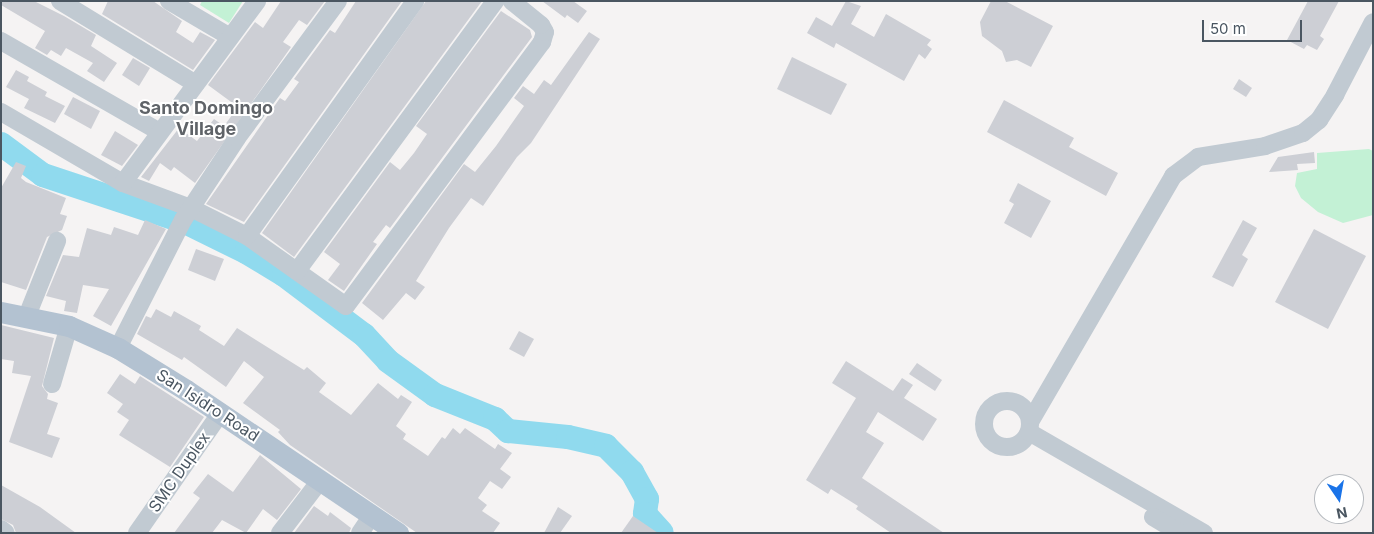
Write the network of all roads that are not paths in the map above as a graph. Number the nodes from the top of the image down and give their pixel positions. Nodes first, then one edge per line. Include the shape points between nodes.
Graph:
1 (60, 1) edge
2 (257, 1) edge
3 (338, 1) edge
4 (415, 1) edge
5 (495, 1) edge
6 (511, 1) edge
7 (181, 4) edge
8 (1373, 22) edge
9 (230, 37) junction
10 (1, 40) edge
11 (196, 84) junction
12 (1, 112) edge
13 (160, 132) junction
14 (123, 183) junction
15 (184, 219) junction
16 (247, 236) junction
17 (57, 241) dead end
18 (297, 271) junction
19 (1, 312) edge
20 (27, 316) junction
21 (69, 326) junction
22 (118, 348) junction
23 (52, 384) dead end
24 (221, 412) junction
25 (1027, 432) junction
26 (319, 482) junction
27 (372, 515) junction
28 (1, 529) edge
29 (6, 533) edge
30 (138, 533) edge
31 (280, 533) edge
32 (360, 533) edge
33 (398, 533) edge
34 (1180, 533) edge
35 (1204, 533) edge

1 - 11 street
2 - 9 street
3 - 15 street via 237,138
4 - 16 street
5 - 18 street
6 - 18 street via 541,25 545,32 542,42 355,298 346,306 341,305
7 - 9 street
8 - 25 street via 1336,95 1319,120 1303,133 1265,146 1198,157 1173,176
9 - 11 street
10 - 13 street
11 - 13 street
12 - 14 street
13 - 14 street
14 - 15 street
15 - 16 street
15 - 22 street
16 - 18 street
17 - 20 street
19 - 20 main road, San Isidro Road
20 - 21 main road, San Isidro Road
21 - 22 main road, San Isidro Road
21 - 23 street
22 - 24 main road, San Isidro Road
24 - 26 main road, San Isidro Road
24 - 30 street, SMC Duplex
25 - 34 street
25 - 35 street
26 - 27 main road, San Isidro Road
26 - 31 street
27 - 32 street
27 - 33 main road, San Isidro Road
28 - 29 street

